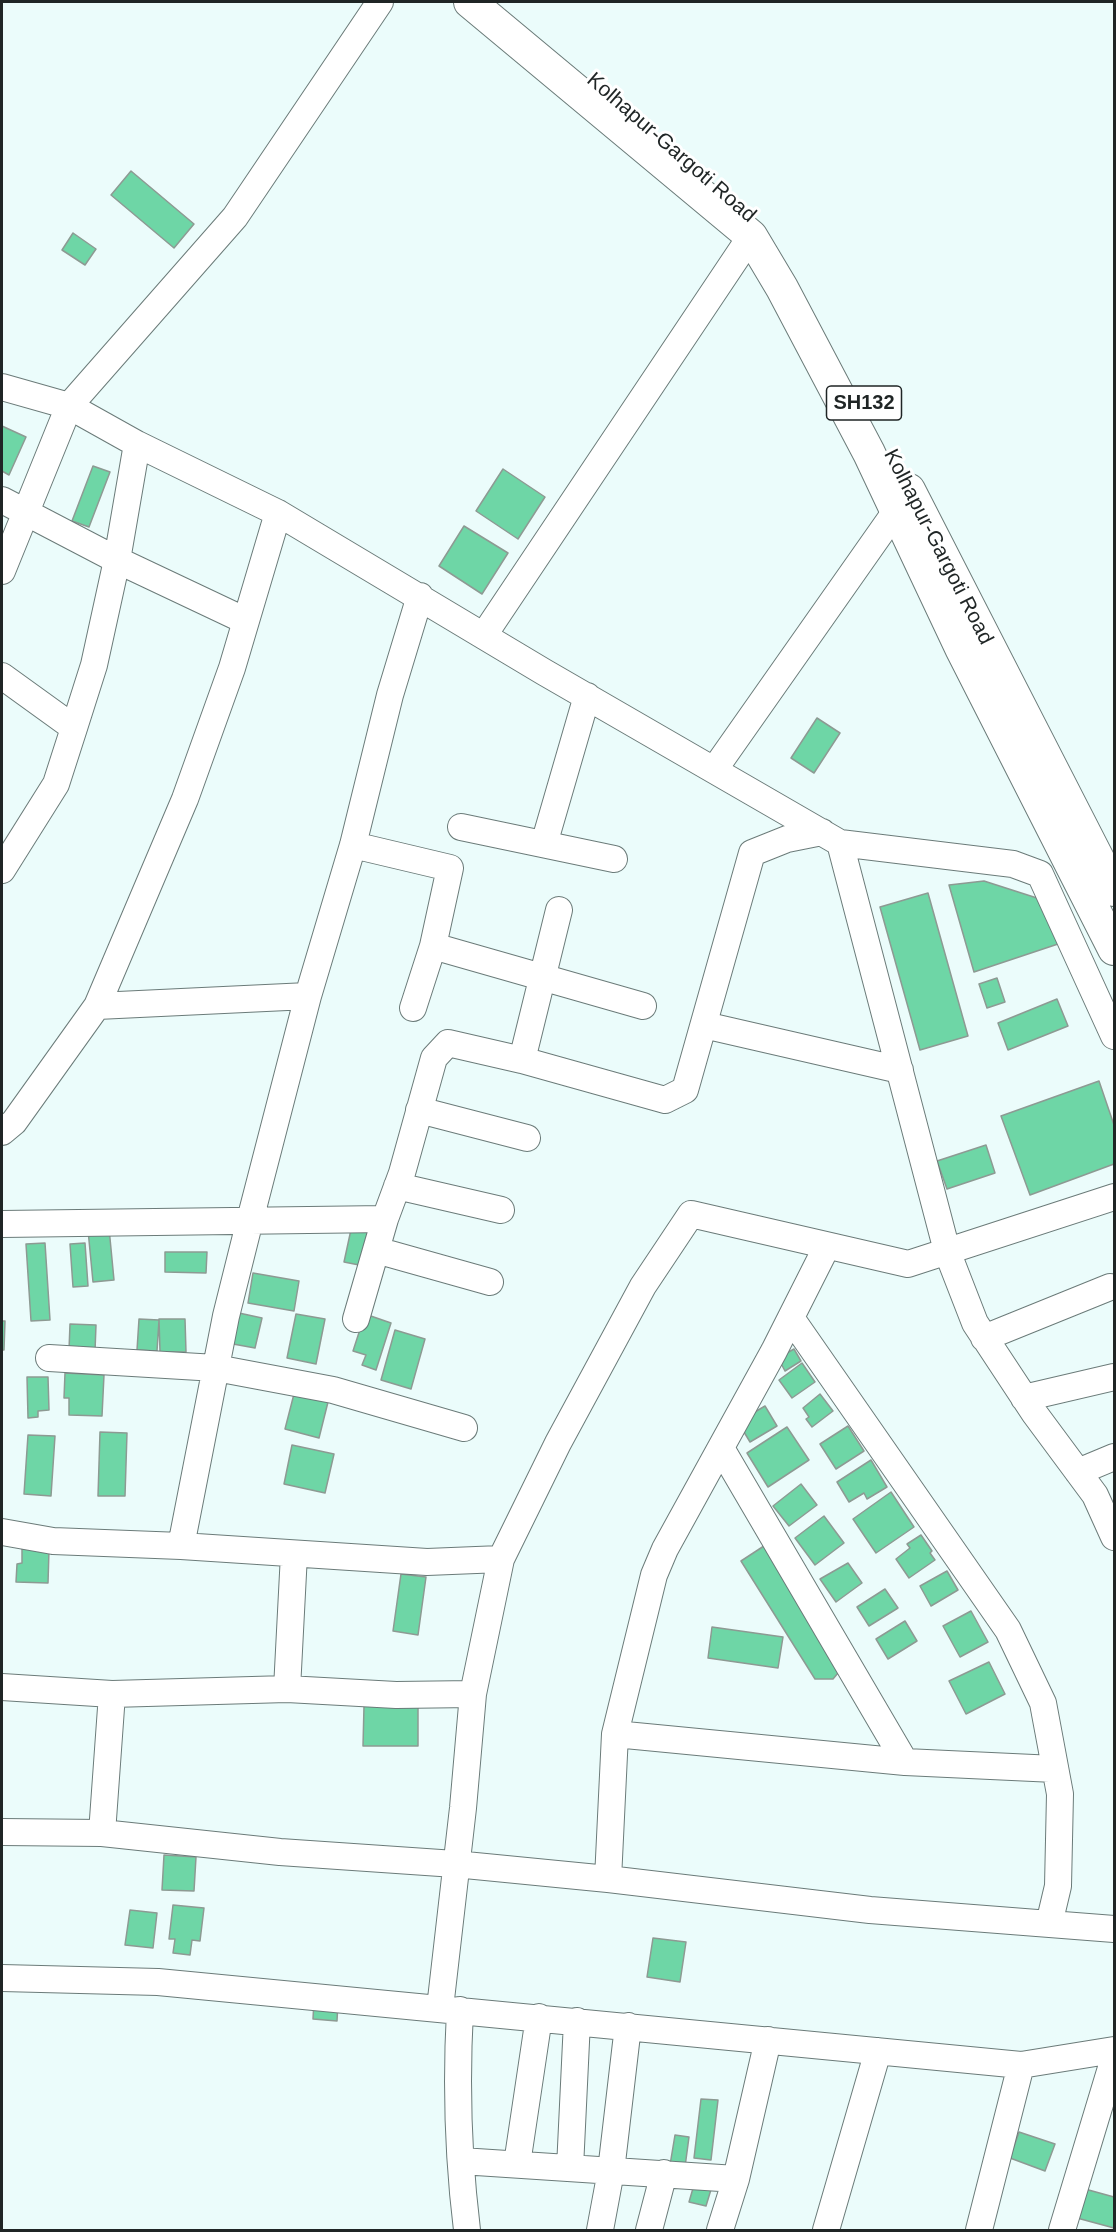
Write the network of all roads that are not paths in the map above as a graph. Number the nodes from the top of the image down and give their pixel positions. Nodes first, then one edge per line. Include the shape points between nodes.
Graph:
1 (380, 2) edge
2 (470, 2) edge
3 (502, 2) edge
4 (751, 236) junction
5 (2, 387) edge
6 (69, 406) junction
7 (137, 444) junction
8 (2, 500) edge
9 (896, 511) junction
10 (25, 512) junction
11 (278, 513) junction
12 (117, 560) junction
13 (2, 572) edge
14 (420, 596) junction
15 (246, 621) junction
16 (484, 635) junction
17 (2, 676) edge
18 (587, 696) junction
19 (74, 728) junction
20 (714, 770) junction
21 (461, 827) dead end
22 (831, 837) junction
23 (544, 844) junction
24 (353, 845) junction
25 (614, 859) dead end
26 (2, 870) edge
27 (1102, 872) edge
28 (1040, 874) junction
29 (559, 910) dead end
30 (434, 946) junction
31 (1114, 949) edge
32 (543, 977) junction
33 (308, 996) junction
34 (97, 1006) junction
35 (643, 1006) dead end
36 (413, 1008) dead end
37 (704, 1025) junction
38 (1114, 1036) edge
39 (522, 1060) junction
40 (900, 1070) junction
41 (420, 1110) junction
42 (2, 1132) edge
43 (527, 1138) dead end
44 (397, 1186) junction
45 (1114, 1197) edge
46 (501, 1210) dead end
47 (385, 1219) junction
48 (250, 1220) junction
49 (2, 1224) edge
50 (827, 1246) junction
51 (376, 1250) junction
52 (947, 1251) junction
53 (490, 1282) dead end
54 (1110, 1287) dead end
55 (791, 1318) junction
56 (356, 1319) dead end
57 (984, 1338) junction
58 (49, 1358) dead end
59 (216, 1368) junction
60 (1114, 1377) edge
61 (1024, 1398) junction
62 (464, 1428) dead end
63 (721, 1448) junction
64 (1114, 1457) edge
65 (1078, 1472) junction
66 (2, 1532) edge
67 (1114, 1537) edge
68 (181, 1546) junction
69 (294, 1554) junction
70 (501, 1559) junction
71 (2, 1687) edge
72 (287, 1689) junction
73 (112, 1694) junction
74 (473, 1694) junction
75 (615, 1734) junction
76 (905, 1762) junction
77 (1055, 1769) junction
78 (2, 1832) edge
79 (102, 1833) junction
80 (455, 1864) junction
81 (608, 1879) junction
82 (1049, 1924) junction
83 (1114, 1929) edge
84 (2, 1978) edge
85 (450, 2009) junction
86 (539, 2018) junction
87 (578, 2021) junction
88 (628, 2026) junction
89 (768, 2040) junction
90 (1114, 2050) edge
91 (879, 2051) junction
92 (1114, 2058) edge
93 (1021, 2065) junction
94 (461, 2161) junction
95 (517, 2164) junction
96 (570, 2168) junction
97 (611, 2171) junction
98 (664, 2173) junction
99 (736, 2179) junction
100 (466, 2230) edge
101 (600, 2230) edge
102 (649, 2230) edge
103 (720, 2230) edge
104 (826, 2230) edge
105 (979, 2230) edge
106 (1062, 2230) edge

1 - 6 street via 235,217
2 - 4 main road
3 - 27 main road, Kolhapur-Gargoti Road / SH132 via 756,220 799,277
4 - 9 main road via 869,453
4 - 16 street
5 - 6 street
6 - 7 street
6 - 10 street
7 - 11 street
7 - 12 street
8 - 10 street
9 - 20 street
9 - 27 main road via 961,648
10 - 12 street
10 - 13 street
11 - 14 street
11 - 15 street
12 - 15 street
12 - 19 street via 94,665
14 - 16 street
14 - 24 street
15 - 34 street via 185,799
16 - 18 street
17 - 19 street
18 - 20 street
18 - 23 street
19 - 26 street via 56,784
20 - 22 street
21 - 23 street
22 - 28 street via 1013,864
22 - 37 street via 787,839 752,853
22 - 40 street
23 - 25 street
24 - 30 street via 450,868
24 - 33 street
27 - 28 street
27 - 31 main road
28 - 38 street
29 - 32 street
30 - 32 street
30 - 36 street
32 - 35 street
32 - 39 street
33 - 34 street
33 - 48 street
34 - 42 street via 14,1122
37 - 39 street via 685,1090 665,1100
37 - 40 street
39 - 41 street via 448,1043 434,1058
40 - 52 street
41 - 43 street
41 - 44 street
44 - 46 street
44 - 47 street
45 - 52 street
47 - 48 street
47 - 51 street
48 - 49 street
48 - 59 street
50 - 52 street via 908,1264
50 - 55 street
50 - 70 street via 691,1214 643,1286
51 - 53 street
51 - 56 street
52 - 57 street
54 - 57 street
55 - 63 street
55 - 77 street via 1008,1630 1043,1703
57 - 61 street
58 - 59 street
59 - 62 street via 333,1390
59 - 68 street
60 - 61 street
61 - 65 street
63 - 75 street via 654,1575
63 - 76 street
64 - 65 street
65 - 67 street via 1095,1495
66 - 68 street via 53,1540
68 - 69 street
69 - 70 street via 427,1562
69 - 72 street
70 - 74 street
71 - 73 street
72 - 73 street
72 - 74 street via 396,1695
73 - 79 street
74 - 80 street
75 - 76 street
75 - 81 street
76 - 77 street
77 - 82 street via 1060,1794 1058,1886
78 - 79 street
79 - 80 street via 279,1852
80 - 81 street
80 - 85 street
81 - 82 street via 870,1910
82 - 83 street
84 - 85 street via 158,1982
85 - 86 street
85 - 94 street via 457,2062
86 - 87 street
86 - 95 street
87 - 88 street
87 - 96 street
88 - 89 street
88 - 97 street
89 - 91 street
89 - 99 street
90 - 93 street
91 - 93 street
91 - 104 street
92 - 106 street
93 - 105 street
94 - 95 street
94 - 100 street
95 - 96 street
96 - 97 street
97 - 98 street
97 - 101 street
98 - 99 street
98 - 102 street
99 - 103 street

